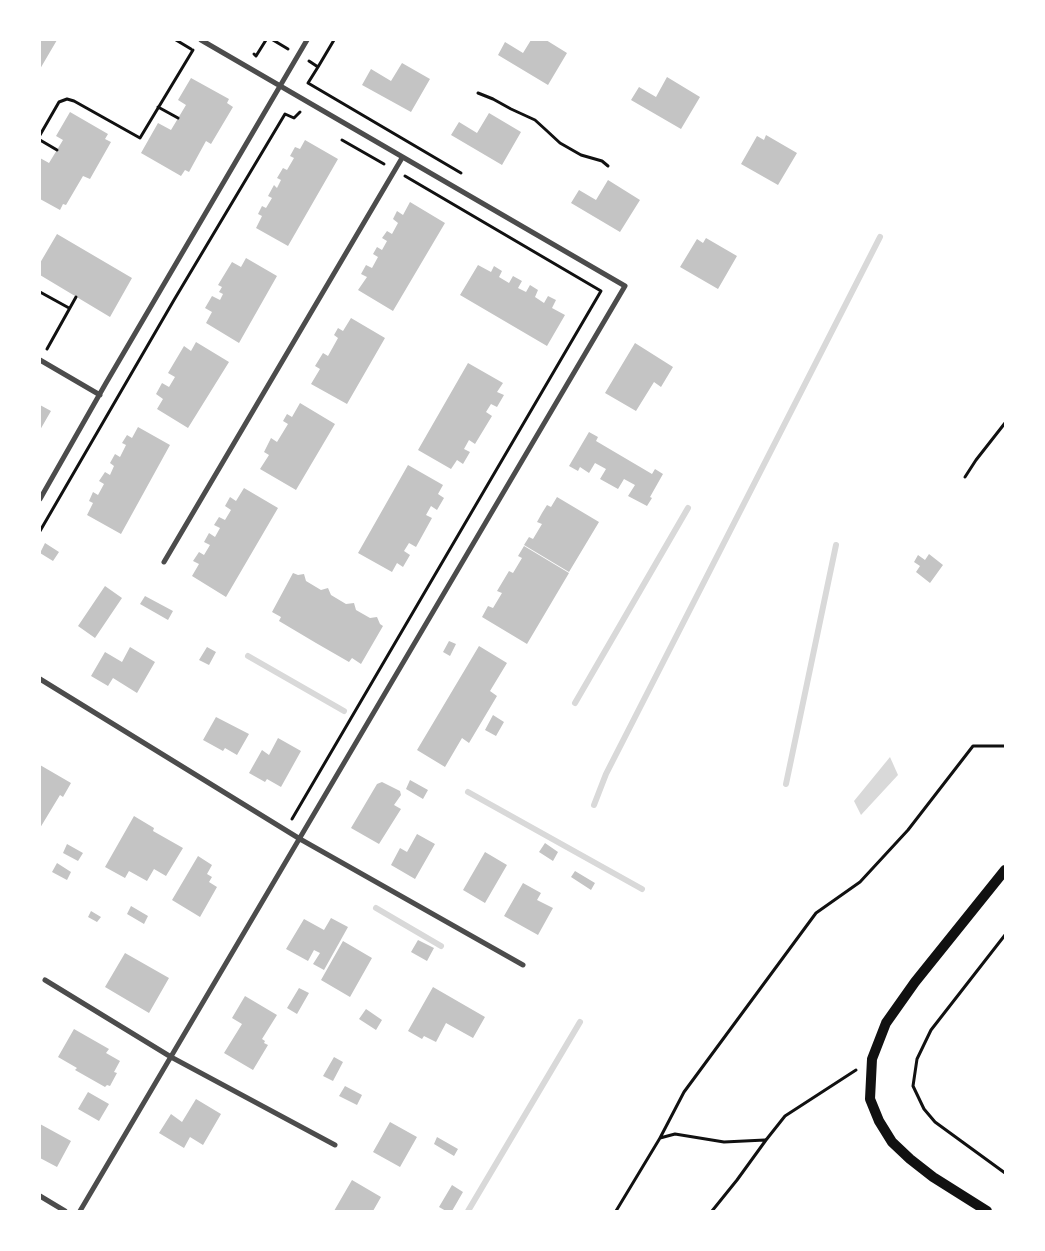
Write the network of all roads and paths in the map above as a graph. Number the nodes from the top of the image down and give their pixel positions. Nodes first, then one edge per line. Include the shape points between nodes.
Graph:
1 (201, 40) edge
2 (266, 40) edge
3 (273, 40) edge
4 (307, 40) edge
5 (334, 40) edge
6 (192, 50) dead end
7 (292, 51) dead end
8 (249, 52) dead end
9 (305, 59) dead end
10 (318, 67) junction
11 (280, 86) junction
12 (478, 93) dead end
13 (158, 107) junction
14 (178, 118) dead end
15 (304, 118) dead end
16 (40, 134) edge
17 (340, 138) dead end
18 (40, 140) edge
19 (57, 150) dead end
20 (402, 158) junction
21 (608, 166) dead end
22 (395, 170) junction
23 (462, 174) dead end
24 (40, 292) edge
25 (76, 297) dead end
26 (69, 308) junction
27 (46, 349) dead end
28 (40, 360) edge
29 (100, 394) junction
30 (1005, 423) edge
31 (965, 477) dead end
32 (40, 499) edge
33 (40, 531) edge
34 (164, 562) dead end
35 (40, 679) edge
36 (1005, 746) edge
37 (286, 830) junction
38 (300, 839) junction
39 (1005, 870) edge
40 (1005, 935) edge
41 (523, 965) dead end
42 (45, 980) dead end
43 (172, 1057) junction
44 (872, 1059) junction
45 (660, 1138) junction
46 (766, 1140) junction
47 (334, 1145) dead end
48 (1005, 1173) edge
49 (40, 1196) edge
50 (65, 1211) edge
51 (80, 1211) edge
52 (616, 1211) edge
53 (712, 1211) edge
54 (987, 1211) edge

1 - 11 street
2 - 8 path via 256,56
3 - 7 path
4 - 11 street
5 - 10 path
6 - 13 path
9 - 10 path
10 - 23 path via 308,83
11 - 20 street
11 - 29 street
12 - 21 path via 535,120 560,144
13 - 14 path
13 - 16 path via 140,138 67,99 59,102
15 - 33 path via 299,114 294,118 285,114
17 - 22 path
18 - 19 path
20 - 22 street
20 - 38 street via 625,286
22 - 34 street
22 - 37 path via 601,291
24 - 26 path
25 - 26 path
26 - 27 path
28 - 29 street
29 - 32 street
30 - 31 path
35 - 37 street
36 - 45 path via 973,746 908,830 860,882 816,913 684,1092
37 - 38 street
38 - 41 street
38 - 43 street
39 - 44 main road via 886,1023
40 - 48 path via 931,1030 917,1059 913,1086 924,1109 935,1122
42 - 43 street
43 - 47 street
43 - 51 street
44 - 46 path via 785,1116
44 - 54 main road via 870,1099 892,1142 933,1177
45 - 46 path via 675,1134 724,1142
45 - 52 path
46 - 53 path
49 - 50 street

